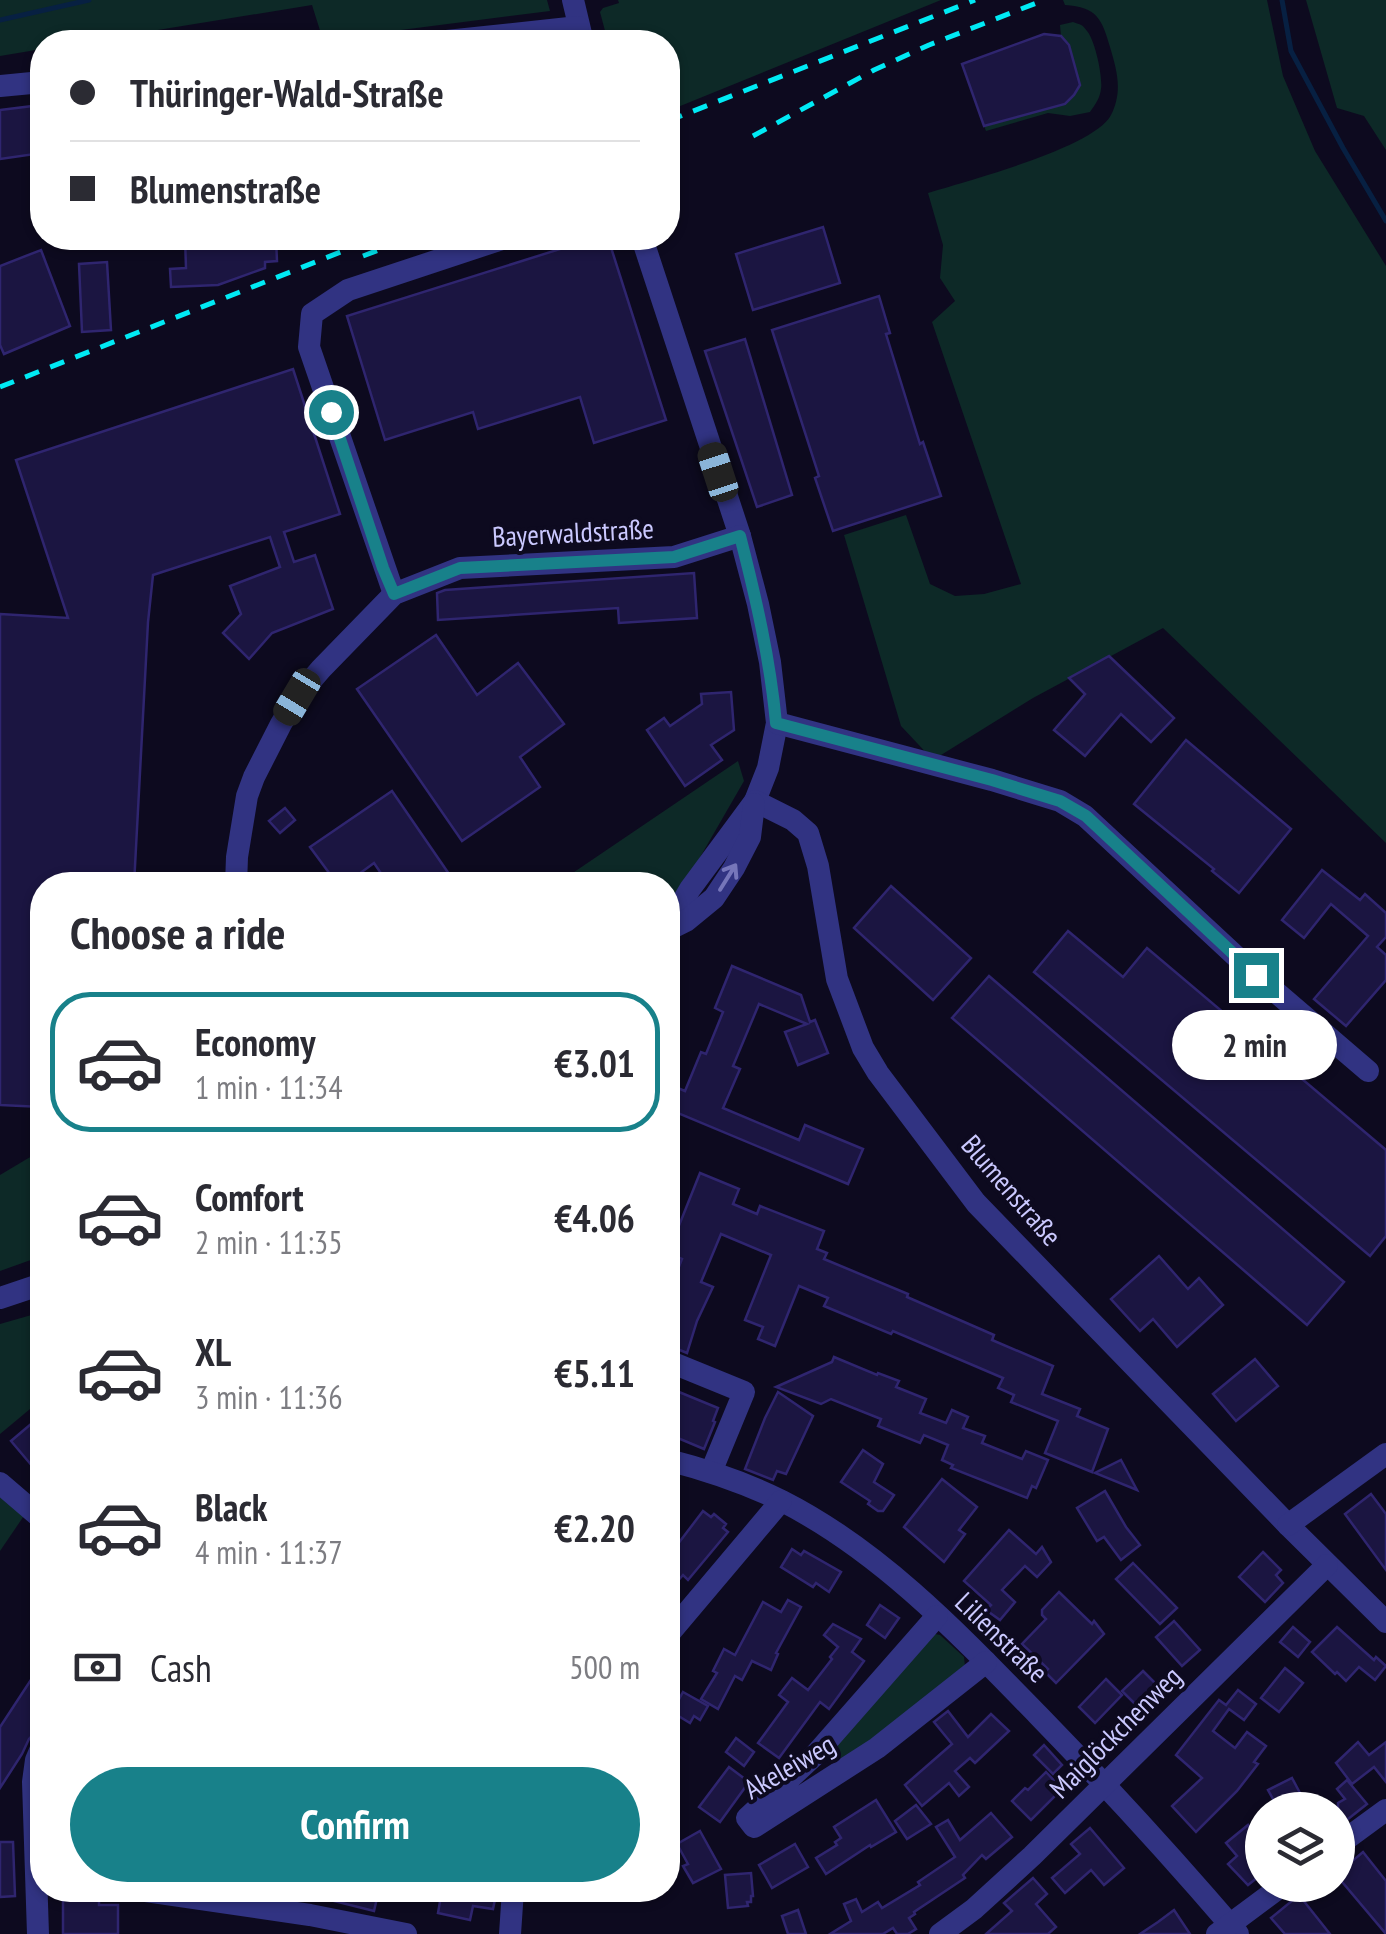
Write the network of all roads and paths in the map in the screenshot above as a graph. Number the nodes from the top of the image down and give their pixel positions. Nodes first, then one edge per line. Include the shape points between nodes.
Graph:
1 (574, 0) edge
2 (579, 30) edge
3 (30, 83) edge
4 (0, 86) edge
5 (468, 250) edge
6 (646, 250) edge
7 (740, 536) junction
8 (394, 594) junction
9 (776, 723) junction
10 (755, 801) junction
11 (237, 872) edge
12 (680, 907) edge
13 (1368, 1071) dead end
14 (30, 1288) edge
15 (0, 1298) edge
16 (680, 1366) edge
17 (1386, 1454) edge
18 (680, 1463) edge
19 (711, 1472) junction
20 (0, 1484) edge
21 (782, 1501) junction
22 (30, 1508) edge
23 (1288, 1525) junction
24 (1328, 1566) junction
25 (938, 1616) junction
26 (680, 1620) edge
27 (1386, 1622) edge
28 (986, 1662) junction
29 (1104, 1783) junction
30 (1386, 1810) edge
31 (1355, 1833) edge
32 (39, 1902) edge
33 (199, 1902) edge
34 (512, 1902) edge
35 (1263, 1902) edge
36 (310, 1924) edge
37 (1228, 1931) edge
38 (38, 1934) edge
39 (406, 1934) edge
40 (510, 1934) edge
41 (940, 1934) edge

1 - 2 street
3 - 4 street
5 - 8 street via 348,290 312,314 309,347
6 - 7 street
7 - 8 street, Bayerwaldstraße via 674,557 460,568
7 - 9 street via 770,662
8 - 11 street, Bayerwaldstraße via 320,670 281,724 248,796
9 - 10 street
9 - 13 street via 992,780 1086,816
10 - 12 street
10 - 23 street, Blumenstraße via 808,834 836,980 878,1073 976,1203
14 - 15 street
16 - 19 street via 744,1392
17 - 23 street
18 - 19 street, Lilienstraße
19 - 21 street, Lilienstraße
20 - 22 street
21 - 25 street, Lilienstraße via 858,1550
21 - 26 street
23 - 24 street, Blumenstraße
24 - 27 street, Blumenstraße
24 - 29 street, Maiglöckchenweg
25 - 28 street, Lilienstraße
25 - 28 street, Akeleiweg via 815,1755 748,1818 754,1827 877,1748
28 - 29 street, Lilienstraße
29 - 37 street, Lilienstraße
29 - 41 street, Maiglöckchenweg
30 - 31 street
32 - 38 street
33 - 36 street
34 - 40 street
35 - 37 street
36 - 39 street

